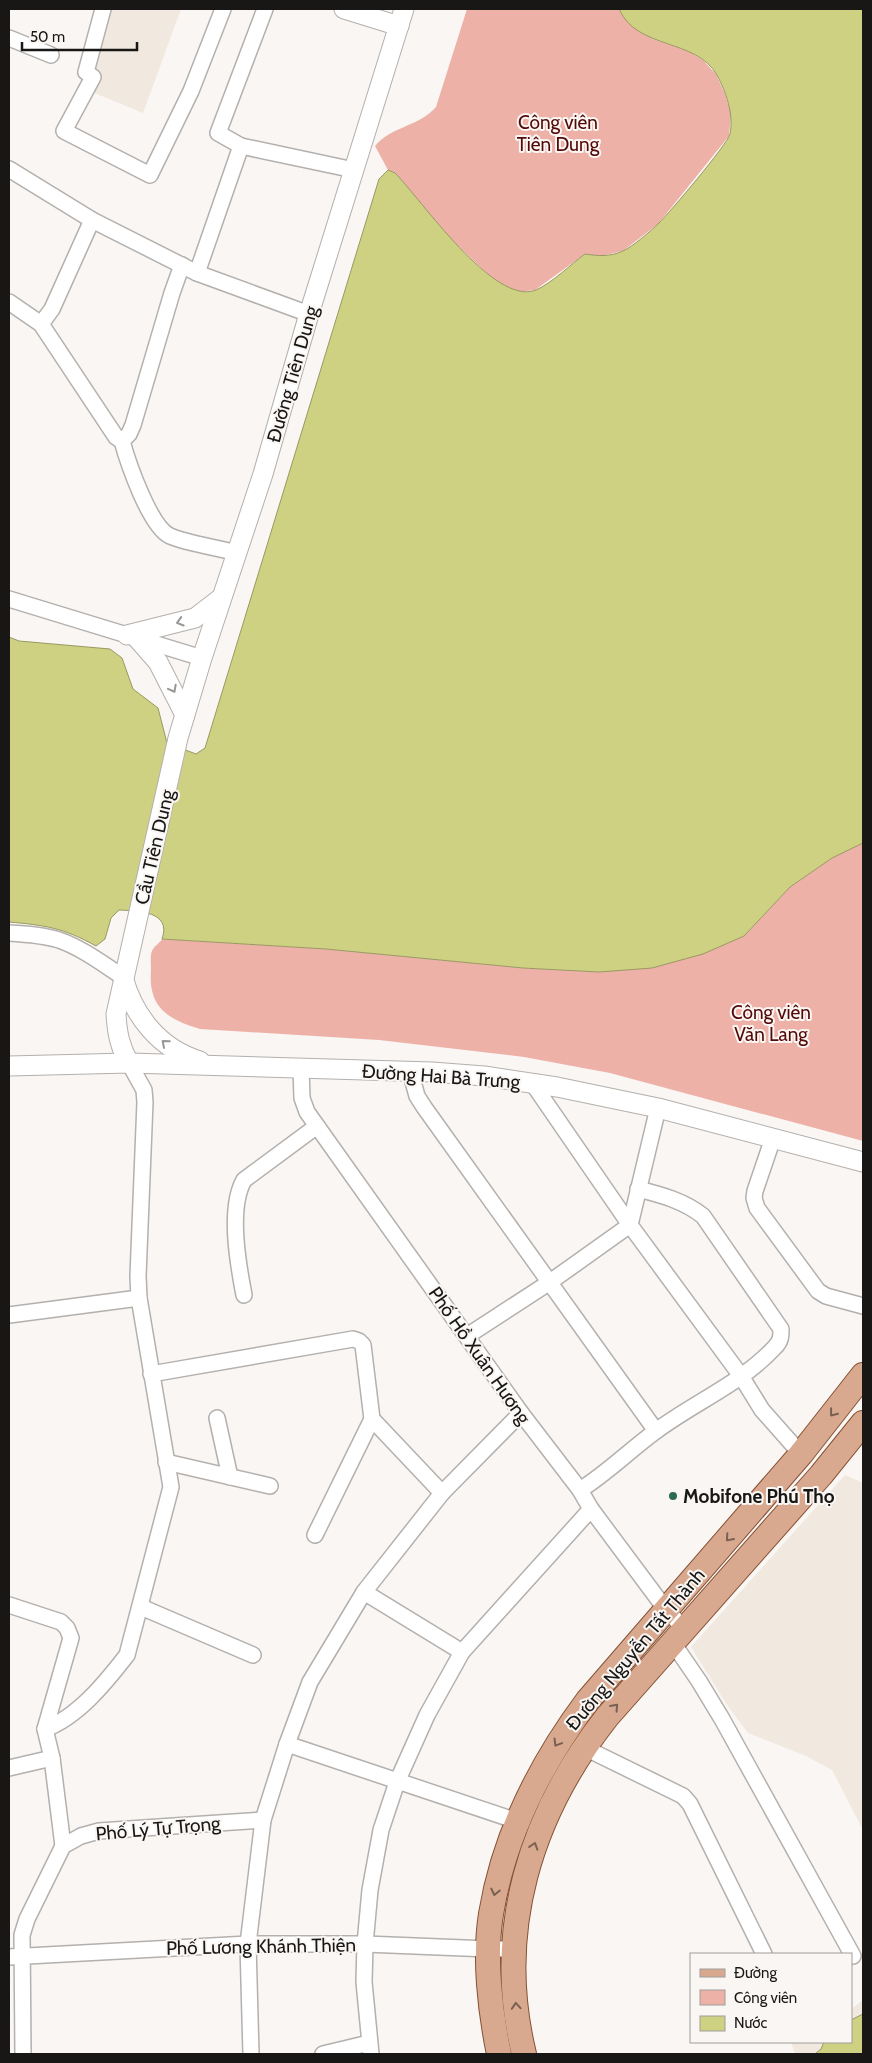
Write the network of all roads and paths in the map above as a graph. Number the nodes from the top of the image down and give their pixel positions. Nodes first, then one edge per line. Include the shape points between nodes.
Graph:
1 (103, 9) edge
2 (223, 9) edge
3 (265, 9) edge
4 (344, 9) edge
5 (401, 17) edge
6 (9, 38) edge
7 (51, 55) dead end
8 (241, 146) junction
9 (9, 169) edge
10 (354, 170) junction
11 (92, 220) junction
12 (182, 266) junction
13 (197, 273) junction
14 (9, 302) edge
15 (309, 314) junction
16 (41, 324) junction
17 (122, 441) junction
18 (237, 552) junction
19 (221, 598) junction
20 (9, 599) edge
21 (132, 636) junction
22 (202, 658) junction
23 (185, 715) junction
24 (178, 738) joint
25 (9, 933) edge
26 (123, 977) junction
27 (129, 1063) junction
28 (9, 1066) edge
29 (226, 1066) junction
30 (301, 1068) junction
31 (410, 1071) junction
32 (533, 1084) junction
33 (658, 1108) junction
34 (317, 1126) junction
35 (773, 1138) junction
36 (863, 1162) edge
37 (638, 1189) junction
38 (630, 1225) junction
39 (550, 1282) junction
40 (244, 1295) dead end
41 (139, 1298) junction
42 (863, 1306) edge
43 (9, 1315) edge
44 (467, 1336) junction
45 (151, 1374) junction
46 (863, 1375) edge
47 (741, 1376) junction
48 (521, 1413) junction
49 (217, 1418) dead end
50 (372, 1419) junction
51 (863, 1423) edge
52 (656, 1431) junction
53 (801, 1454) junction
54 (166, 1462) junction
55 (230, 1477) junction
56 (270, 1486) dead end
57 (580, 1490) junction
58 (442, 1492) junction
59 (591, 1509) junction
60 (315, 1535) dead end
61 (364, 1592) junction
62 (9, 1605) edge
63 (141, 1607) junction
64 (667, 1611) junction
65 (679, 1636) junction
66 (462, 1652) junction
67 (253, 1655) dead end
68 (45, 1729) junction
69 (287, 1744) junction
70 (583, 1747) junction
71 (52, 1758) junction
72 (9, 1768) edge
73 (397, 1782) junction
74 (264, 1820) junction
75 (517, 1822) junction
76 (63, 1846) junction
77 (248, 1944) junction
78 (365, 1944) junction
79 (489, 1949) junction
80 (514, 1949) junction
81 (764, 1953) edge
82 (851, 1953) edge
83 (16, 1956) edge
84 (370, 2048) edge
85 (23, 2054) edge
86 (251, 2054) edge
87 (323, 2054) edge
88 (498, 2054) edge
89 (524, 2054) edge

1 - 2 street via 86,72 93,77 64,131 150,175 191,91
3 - 8 street via 218,133
4 - 5 street
5 - 10 street, Đường Tiên Dung
6 - 7 street
8 - 10 street
8 - 13 street
9 - 11 street
10 - 15 street, Đường Tiên Dung
11 - 12 street
11 - 16 street via 52,309
12 - 13 street
12 - 17 street via 133,426
13 - 15 street
14 - 16 street
15 - 18 street, Đường Tiên Dung
16 - 17 street
17 - 18 street via 144,501 160,530 170,536
18 - 19 street, Đường Tiên Dung
19 -> 21 street via 195,618
19 - 22 street, Đường Tiên Dung
20 - 21 street
21 - 22 street
21 -> 23 street via 158,662
22 - 23 street, Đường Tiên Dung
23 - 24 street, Đường Tiên Dung
24 - 26 street, Cầu Tiên Dung
25 - 26 street via 60,940
26 - 27 street via 116,1014 117,1034
29 -> 26 street via 187,1057 170,1048 139,1014
27 - 28 street, Đường Hai Bà Trưng
27 - 29 street, Đường Hai Bà Trưng
27 - 41 street via 144,1090 145,1102
29 - 30 street, Đường Hai Bà Trưng
30 - 31 street, Đường Hai Bà Trưng
30 - 34 street, Phố Hồ Xuân Hương via 302,1098
31 - 32 street, Đường Hai Bà Trưng via 467,1074
31 - 39 street via 417,1096 424,1107
32 - 33 street, Đường Hai Bà Trưng
32 - 38 street
33 - 35 street, Đường Hai Bà Trưng
33 - 37 street
34 - 40 street via 244,1180 241,1186 235,1243
34 - 44 street, Phố Hồ Xuân Hương
35 - 36 street, Đường Hai Bà Trưng
35 - 42 street via 755,1191 757,1208 818,1291
37 - 38 street
37 - 47 street via 678,1201 703,1216 781,1329 776,1346
38 - 39 street
38 - 47 street
39 - 44 street
39 - 52 street
41 - 43 street
41 - 45 street
44 - 48 street, Phố Hồ Xuân Hương
45 - 50 street via 353,1339 363,1345
45 - 54 street
46 -> 53 main road, Đường Nguyễn Tất Thành
47 - 52 street
47 - 53 street via 762,1410
48 - 57 street, Phố Hồ Xuân Hương
48 - 58 street
49 - 55 street
50 - 58 street
50 - 60 street
51 - 65 main road, Đường Nguyễn Tất Thành
52 - 57 street
53 -> 64 main road, Đường Nguyễn Tất Thành
54 - 55 street
54 - 63 street via 171,1487
55 - 56 street
57 - 59 street, Phố Hồ Xuân Hương
58 - 61 street
59 - 64 street, Phố Hồ Xuân Hương
59 - 66 street
61 - 66 street
61 - 69 street via 310,1682
62 - 68 street via 61,1622 68,1628 71,1638
63 - 67 street
63 - 68 street via 127,1655 114,1672 83,1704 57,1725
64 - 65 street, Phố Hồ Xuân Hương
64 -> 75 main road, Đường Nguyễn Tất Thành via 563,1733
70 -> 65 main road, Đường Nguyễn Tất Thành
65 - 82 street, Phố Hồ Xuân Hương via 699,1681
66 - 73 street via 426,1715
68 - 71 street
69 - 73 street
69 - 74 street
80 -> 70 main road, Đường Nguyễn Tất Thành via 524,1877 539,1831
70 - 81 street via 683,1796 690,1804
71 - 72 street
71 - 76 street
73 - 75 street
73 - 78 street via 381,1830 370,1890
74 - 76 street, Phố Lý Tự Trọng via 99,1831
74 - 77 street
75 -> 79 main road, Đường Nguyễn Tất Thành via 495,1893
76 - 83 street via 27,1919
77 - 78 street, Phố Lương Khánh Thiện
77 - 83 street, Phố Lương Khánh Thiện
77 - 86 street
78 - 79 street, Phố Lương Khánh Thiện
78 - 84 street via 364,1982
79 - 80 street, Phố Lương Khánh Thiện
79 - 88 main road, Đường Nguyễn Tất Thành via 492,2024
89 -> 80 main road, Đường Nguyễn Tất Thành via 517,2021
83 - 85 street
84 - 87 street

